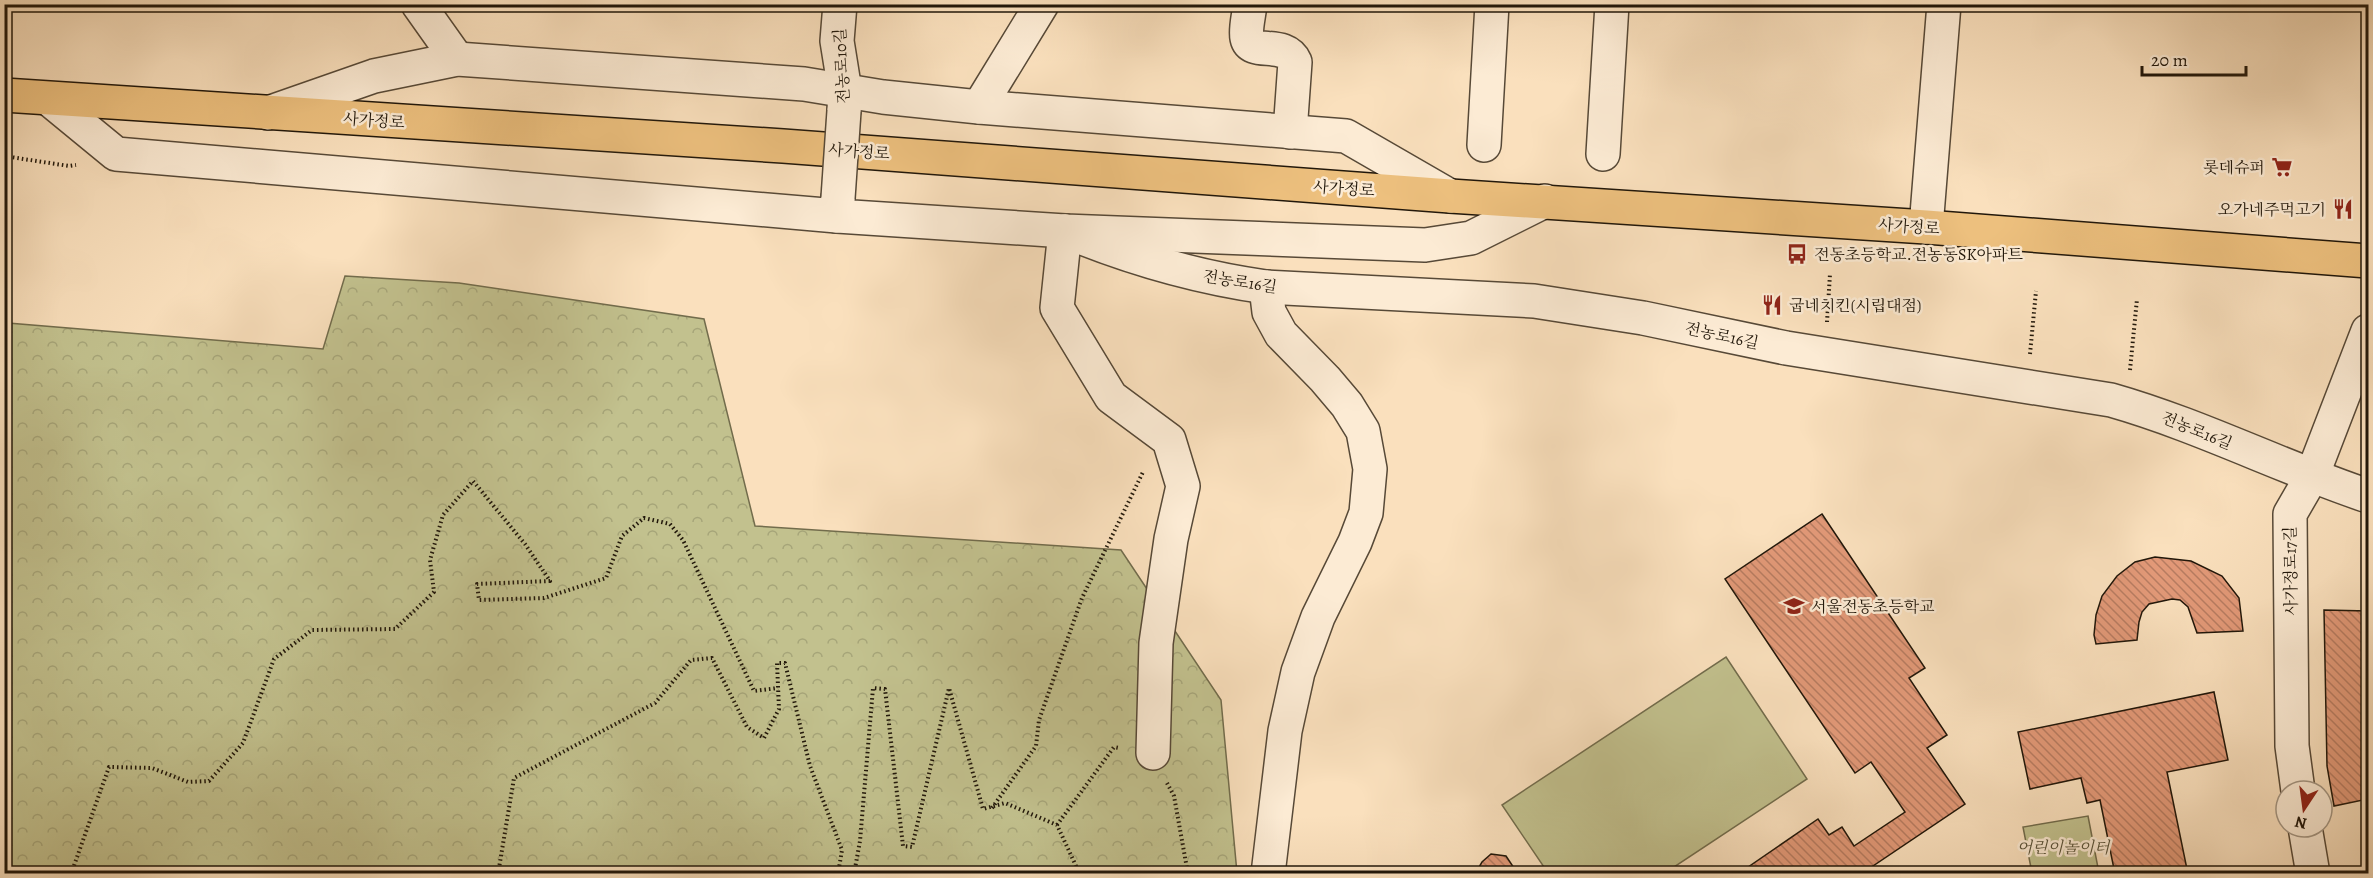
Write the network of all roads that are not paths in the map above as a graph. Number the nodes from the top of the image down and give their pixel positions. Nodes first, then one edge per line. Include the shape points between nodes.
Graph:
1 (418, 4) edge
2 (840, 4) edge
3 (1042, 4) edge
4 (1250, 4) edge
5 (1492, 4) edge
6 (1612, 4) edge
7 (1944, 4) edge
8 (457, 59) junction
9 (4, 95) edge
10 (50, 99) junction
11 (844, 101) junction
12 (979, 107) junction
13 (268, 113) junction
14 (1290, 132) junction
15 (1484, 145) dead end
16 (1603, 154) dead end
17 (1450, 196) junction
18 (1545, 201) junction
19 (838, 207) junction
20 (1926, 227) junction
21 (1065, 231) junction
22 (2368, 261) edge
23 (1266, 287) junction
24 (2368, 331) edge
25 (2312, 476) junction
26 (2368, 496) edge
27 (1153, 753) road end
28 (2296, 779) edge
29 (2307, 839) edge
30 (1268, 873) edge
31 (2313, 873) edge

1 - 8 street
2 - 11 street, 전농로10길 via 837,41
3 - 12 street
4 - 14 street via 1249,43 1286,51 1295,62
5 - 15 street
6 - 16 street
7 - 20 street
8 - 11 street, 사가정로 via 804,84
8 - 13 street, 사가정로 via 374,76
9 - 10 main road, 사가정로
10 - 13 main road, 사가정로
10 - 19 street via 116,154
11 - 12 street, 사가정로
11 - 19 street, 전농로10길, bridge
12 - 14 street, 사가정로
13 - 17 main road, 사가정로 via 783,146
14 - 17 street, 사가정로 via 1346,136
17 - 18 main road, 사가정로
18 - 20 main road, 사가정로
18 - 21 street via 1471,238 1425,245
19 - 21 street
20 - 22 main road, 사가정로
21 - 23 street, 전농로16길 via 1148,262 1207,278
21 - 27 street via 1057,308 1112,397 1169,440 1183,486 1156,643
23 - 25 street, 전농로16길 via 1534,301 1825,354 2111,400 2155,412
23 - 30 street via 1269,312 1281,334 1325,378 1363,431 1370,470 1366,513 1318,617 1298,672 1284,741
24 - 25 street, 사가정로17길
25 - 26 street, 전농로16길
25 - 28 street, 사가정로17길 via 2290,514 2292,746
29 - 31 street

